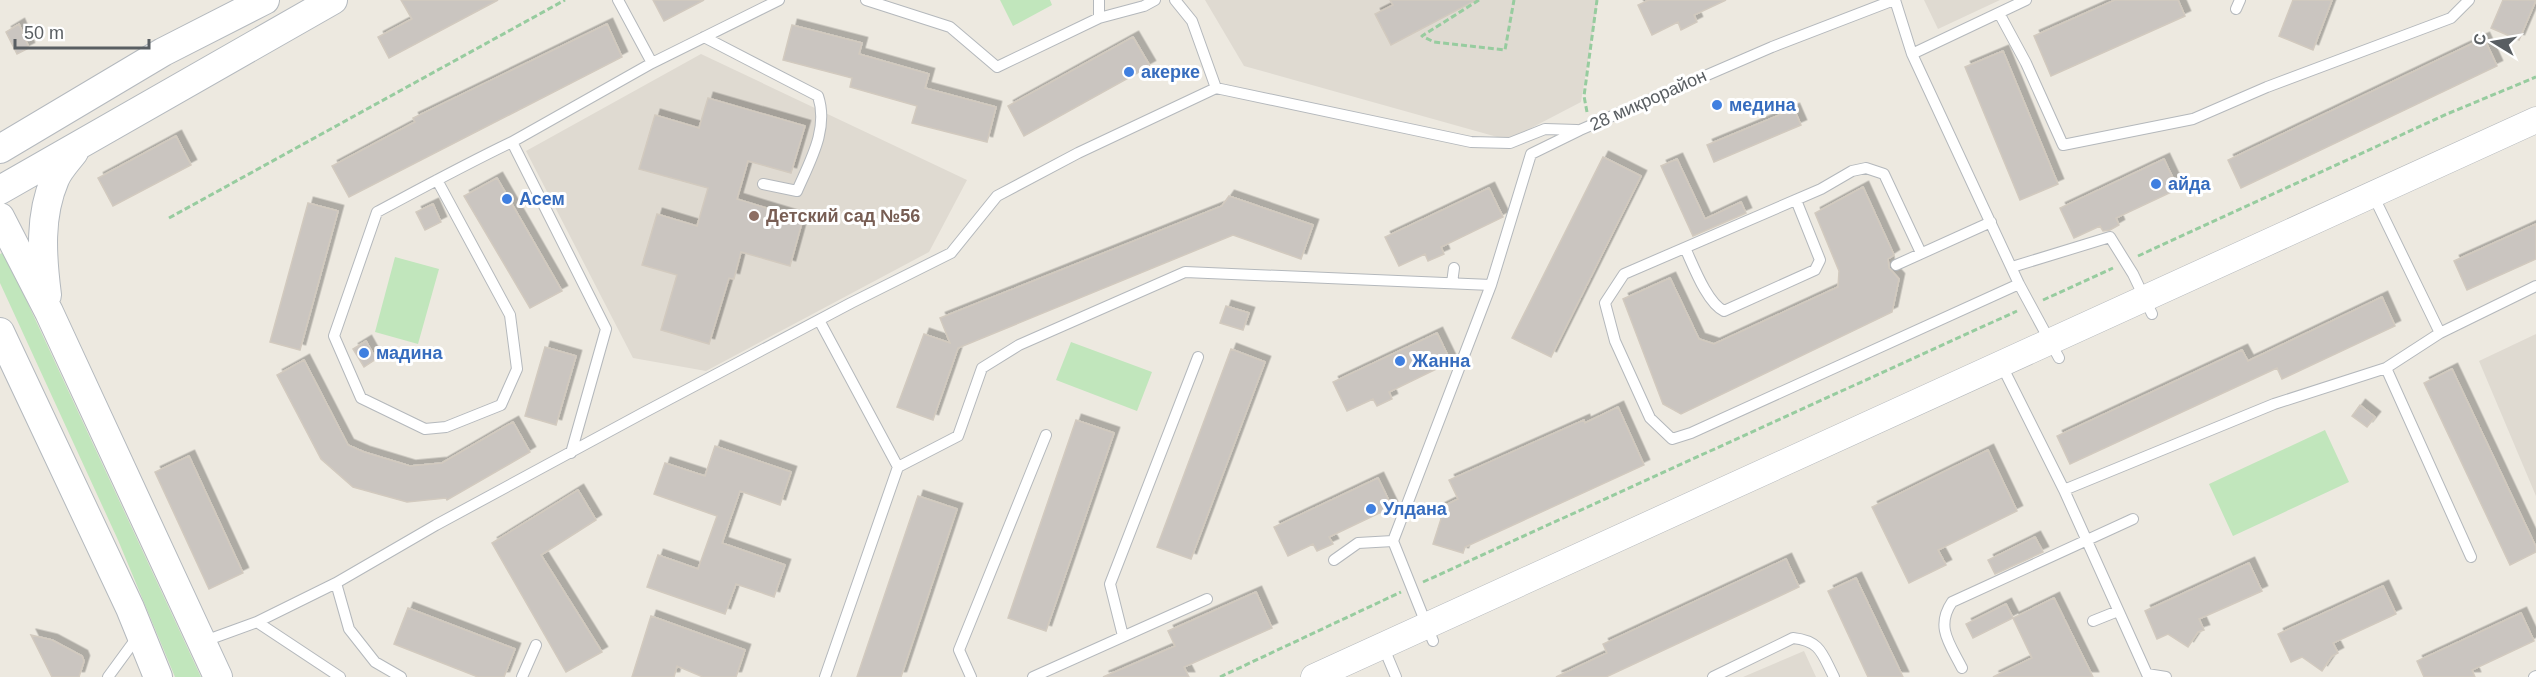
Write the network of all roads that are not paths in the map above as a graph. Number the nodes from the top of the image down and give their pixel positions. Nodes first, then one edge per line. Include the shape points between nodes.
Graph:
1 (265, 0) edge
2 (333, 0) edge
3 (618, 0) edge
4 (779, 0) edge
5 (866, 0) edge
6 (1099, 0) edge
7 (1155, 0) edge
8 (1175, 0) edge
9 (1894, 0) edge
10 (2026, 0) edge
11 (2469, 0) edge
12 (1999, 13) junction
13 (1099, 18) junction
14 (704, 37) junction
15 (1912, 54) junction
16 (652, 63) junction
17 (1216, 88) junction
18 (2536, 120) edge
19 (1585, 128) junction
20 (512, 142) junction
21 (79, 145) junction
22 (0, 149) edge
23 (437, 180) junction
24 (763, 184) dead end
25 (0, 190) edge
26 (2373, 195) junction
27 (1796, 200) junction
28 (0, 217) edge
29 (1991, 222) junction
30 (1685, 248) junction
31 (1921, 253) junction
32 (1896, 265) dead end
33 (2012, 267) junction
34 (1454, 268) dead end
35 (1452, 284) junction
36 (2019, 284) junction
37 (1491, 285) junction
38 (2536, 286) edge
39 (2148, 306) junction
40 (50, 312) junction
41 (819, 320) junction
42 (0, 332) edge
43 (2440, 333) junction
44 (2055, 349) junction
45 (1198, 357) dead end
46 (2001, 364) junction
47 (2386, 368) junction
48 (1046, 435) dead end
49 (571, 453) junction
50 (898, 467) junction
51 (2064, 490) junction
52 (2133, 519) dead end
53 (2086, 541) junction
54 (1393, 542) junction
55 (2471, 557) dead end
56 (1334, 560) dead end
57 (336, 583) junction
58 (1207, 599) dead end
59 (2118, 611) junction
60 (2093, 621) dead end
61 (257, 622) junction
62 (1430, 633) junction
63 (139, 634) junction
64 (1123, 636) junction
65 (202, 642) junction
66 (536, 645) dead end
67 (1383, 646) junction
68 (1962, 668) dead end
69 (2147, 675) edge
70 (108, 677) edge
71 (158, 677) edge
72 (218, 677) edge
73 (340, 677) edge
74 (401, 677) edge
75 (522, 677) edge
76 (825, 677) edge
77 (971, 677) edge
78 (1033, 677) edge
79 (1314, 677) edge
80 (1396, 677) edge
81 (1713, 677) edge
82 (1834, 677) edge
83 (2166, 677) edge

1 - 22 main road via 163,52
2 - 21 main road
3 - 16 lane
4 - 14 lane
5 - 13 lane via 950,27 997,67
6 - 13 lane
7 - 13 lane
8 - 17 lane via 1192,21
9 - 15 lane
9 - 19 lane, 28 микрорайон via 1772,47
10 - 12 lane
11 - 12 lane via 2451,18 2193,118 2063,145
12 - 15 lane
14 - 16 lane
14 - 24 lane via 818,96 823,112 818,142 797,191
15 - 29 lane
16 - 20 lane
17 - 19 lane via 1471,142 1510,143 1545,129
17 - 41 lane via 997,196 951,254
18 - 26 street
19 - 37 lane, 28 микрорайон via 1531,154
20 - 23 lane
20 - 49 lane via 606,329
21 - 25 main road
21 - 40 main road via 56,177 46,206 42,237
23 - 23 lane via 377,212 334,336 361,398 425,429 446,427 501,405 517,369 510,315
26 - 39 street
26 - 43 lane
27 - 30 lane
27 - 30 lane via 1820,260 1815,270 1724,311 1717,308 1702,284
27 - 31 lane via 1852,171 1866,168 1884,174
28 - 40 main road
29 - 31 lane
29 - 33 lane
30 - 36 lane via 1624,274 1605,303 1615,341 1650,418 1672,439
31 - 32 lane
33 - 36 lane
33 - 39 lane via 2110,237
34 - 35 lane
35 - 37 lane
35 - 50 lane via 1185,272 1019,345 982,368 958,436
36 - 44 lane
37 - 54 lane, 28 микрорайон
38 - 43 lane
39 - 44 street
40 - 65 main road
41 - 49 lane
41 - 50 lane
42 - 63 main road
43 - 47 lane
44 - 46 street
45 - 64 lane via 1110,584
46 - 51 lane
46 - 62 street
47 - 51 lane via 2274,405
47 - 55 lane
48 - 77 lane via 959,650
49 - 57 lane
50 - 76 lane
51 - 53 lane
52 - 53 lane
53 - 59 lane
53 - 68 lane via 1952,602 1944,614 1943,629
54 - 56 lane via 1358,543
54 - 62 lane
57 - 61 lane
57 - 74 lane via 349,629 375,663
58 - 64 lane
59 - 60 lane
59 - 69 lane
61 - 65 lane
61 - 73 lane
62 - 67 street
63 - 70 lane
63 - 71 main road
64 - 78 lane
65 - 72 main road
66 - 75 lane
67 - 79 street
67 - 80 lane
69 - 83 lane
81 - 82 lane via 1793,638 1807,639 1818,646

